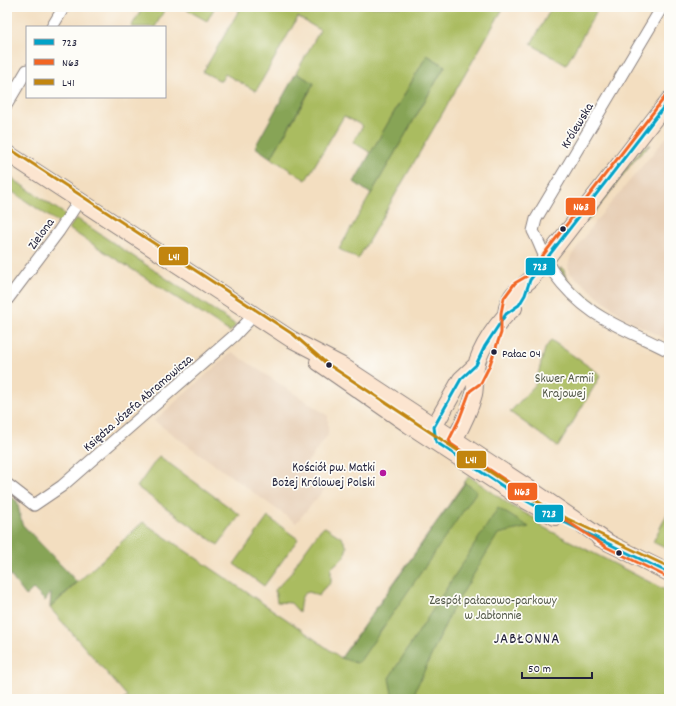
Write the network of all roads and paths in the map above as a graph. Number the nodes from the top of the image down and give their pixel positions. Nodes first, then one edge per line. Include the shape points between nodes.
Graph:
1 (64, 7) edge
2 (662, 7) edge
3 (53, 26) edge
4 (26, 72) edge
5 (669, 100) edge
6 (7, 104) edge
7 (7, 153) edge
8 (79, 201) junction
9 (546, 259) junction
10 (7, 300) edge
11 (254, 315) junction
12 (669, 351) edge
13 (476, 365) junction
14 (435, 435) junction
15 (454, 440) junction
16 (7, 484) edge
17 (609, 543) junction
18 (669, 573) edge

1 - 3 street
2 - 9 street, Królewska via 536,219 533,231
4 - 6 street
5 - 9 main road
7 - 8 main road
8 - 10 street, Zielona via 60,231
8 - 11 main road
9 - 12 street, Królewska via 553,272 585,308 614,326
9 - 13 main road via 530,280 516,290 509,300 506,314
11 - 14 main road via 291,339 329,358
11 - 16 street, Księdza Józefa Abramowicza via 235,335 62,486 34,505
13 - 14 main road via 461,379
13 - 15 main road via 474,394
14 - 15 main road
14 - 17 main road via 516,495
15 - 17 main road
17 - 18 main road

